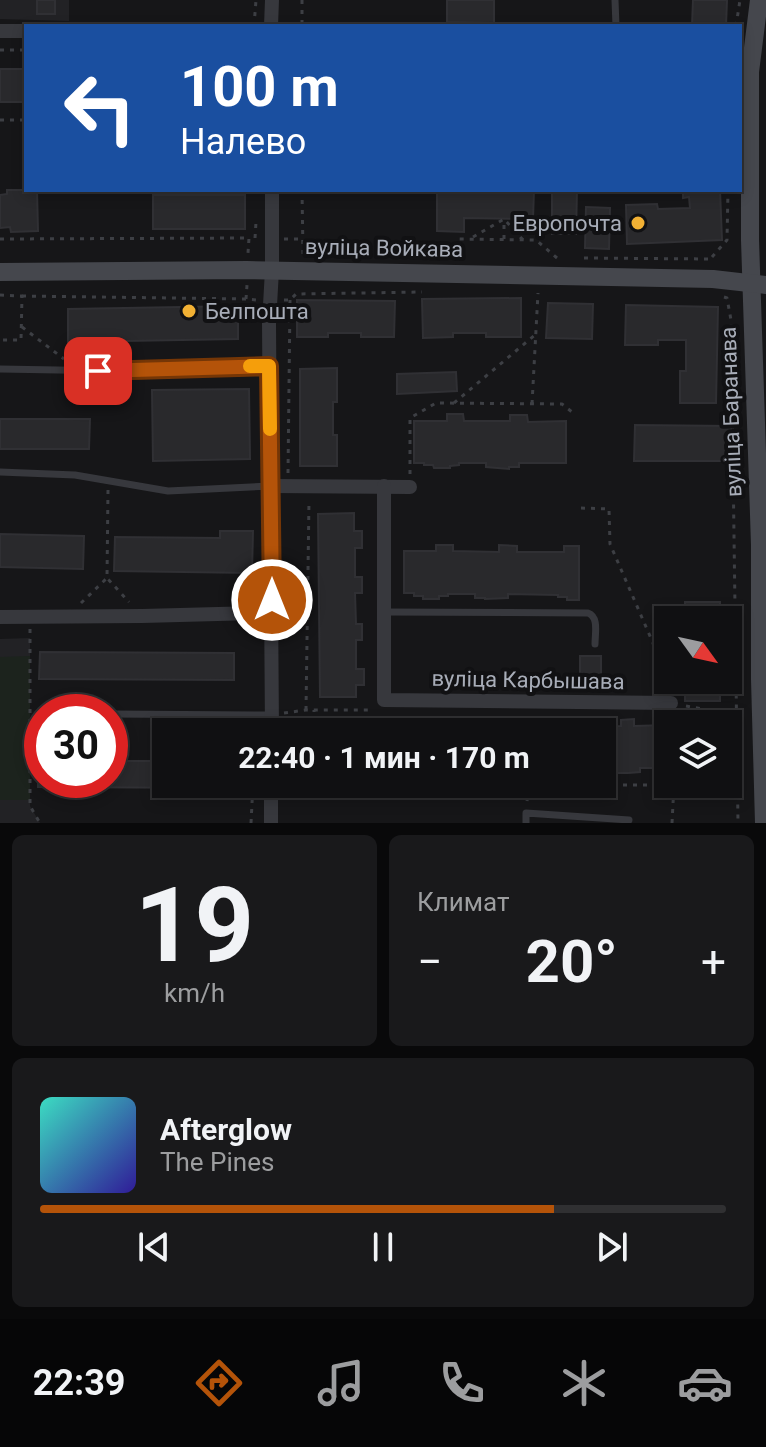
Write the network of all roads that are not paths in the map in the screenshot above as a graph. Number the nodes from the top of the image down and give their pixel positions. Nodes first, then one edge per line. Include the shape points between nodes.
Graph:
1 (272, 0) edge
2 (615, 0) edge
3 (759, 0) edge
4 (271, 24) edge
5 (616, 24) edge
6 (0, 31) edge
7 (24, 31) edge
8 (272, 192) edge
9 (272, 270) junction
10 (0, 272) edge
11 (759, 284) edge
12 (269, 366) junction
13 (760, 366) edge
14 (0, 369) edge
15 (0, 472) edge
16 (762, 472) edge
17 (271, 486) junction
18 (384, 486) junction
19 (410, 487) road end
20 (384, 612) junction
21 (258, 613) dead end
22 (0, 617) edge
23 (763, 633) edge
24 (595, 644) dead end
25 (671, 703) road end
26 (128, 714) edge
27 (272, 715) joint
28 (271, 798) edge
29 (629, 820) dead end
30 (271, 823) edge
31 (526, 823) edge
32 (764, 823) edge

1 - 4 street
2 - 5 lane
3 - 11 main road, вуліца Баранава via 750,72
6 - 7 street
8 - 9 street
9 - 10 main road, вуліца Войкава
9 - 11 main road, вуліца Войкава
9 - 12 street
11 - 13 main road, вуліца Баранава
12 - 14 lane
12 - 17 street
13 - 16 main road, вуліца Баранава
15 - 17 lane via 75,475 168,491
16 - 23 main road, вуліца Баранава
17 - 18 street
17 - 27 street
18 - 19 street
18 - 20 street
20 - 24 lane via 588,613 595,618
20 - 25 street, вуліца Карбышава via 384,700
21 - 22 street
23 - 32 main road, вуліца Баранава
26 - 27 lane
28 - 30 street
29 - 31 lane via 526,813

